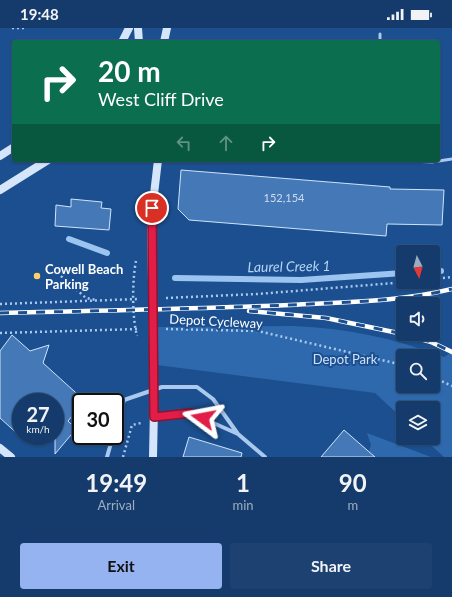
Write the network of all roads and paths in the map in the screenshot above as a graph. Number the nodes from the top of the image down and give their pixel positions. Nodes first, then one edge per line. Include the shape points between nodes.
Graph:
1 (12, 28) edge
2 (24, 28) edge
3 (129, 28) edge
4 (138, 28) edge
5 (167, 28) edge
6 (380, 34) dead end
7 (123, 40) edge
8 (139, 40) edge
9 (164, 40) edge
10 (380, 40) edge
11 (12, 148) edge
12 (0, 156) edge
13 (452, 159) edge
14 (440, 161) edge
15 (45, 162) edge
16 (158, 162) edge
17 (0, 190) edge
18 (61, 276) dead end
19 (452, 276) edge
20 (440, 278) edge
21 (396, 283) edge
22 (162, 298) dead end
23 (147, 299) dead end
24 (99, 301) junction
25 (0, 304) edge
26 (147, 329) dead end
27 (163, 329) dead end
28 (0, 333) edge
29 (396, 364) edge
30 (440, 380) edge
31 (452, 386) edge
32 (124, 400) edge
33 (154, 417) junction
34 (141, 423) dead end
35 (238, 434) junction
36 (110, 445) edge
37 (0, 448) edge
38 (11, 457) edge
39 (107, 457) edge
40 (123, 457) edge
41 (153, 457) edge
42 (265, 457) edge

1 - 2 path
3 - 7 street
4 - 8 street
5 - 9 street
6 - 10 lane
11 - 12 street
13 - 14 lane
15 - 17 street
16 - 33 street, bridge via 151,220
18 - 24 path via 86,298
19 - 20 path
21 - 22 path
23 - 24 path
24 - 25 path
26 - 28 path
27 - 29 path, Depot Cycleway via 258,331
30 - 31 path
32 - 35 street via 162,387 197,386 213,399
33 - 35 street via 191,413
33 - 41 street
34 - 40 path via 132,425
35 - 42 street
36 - 39 street
37 - 38 street

